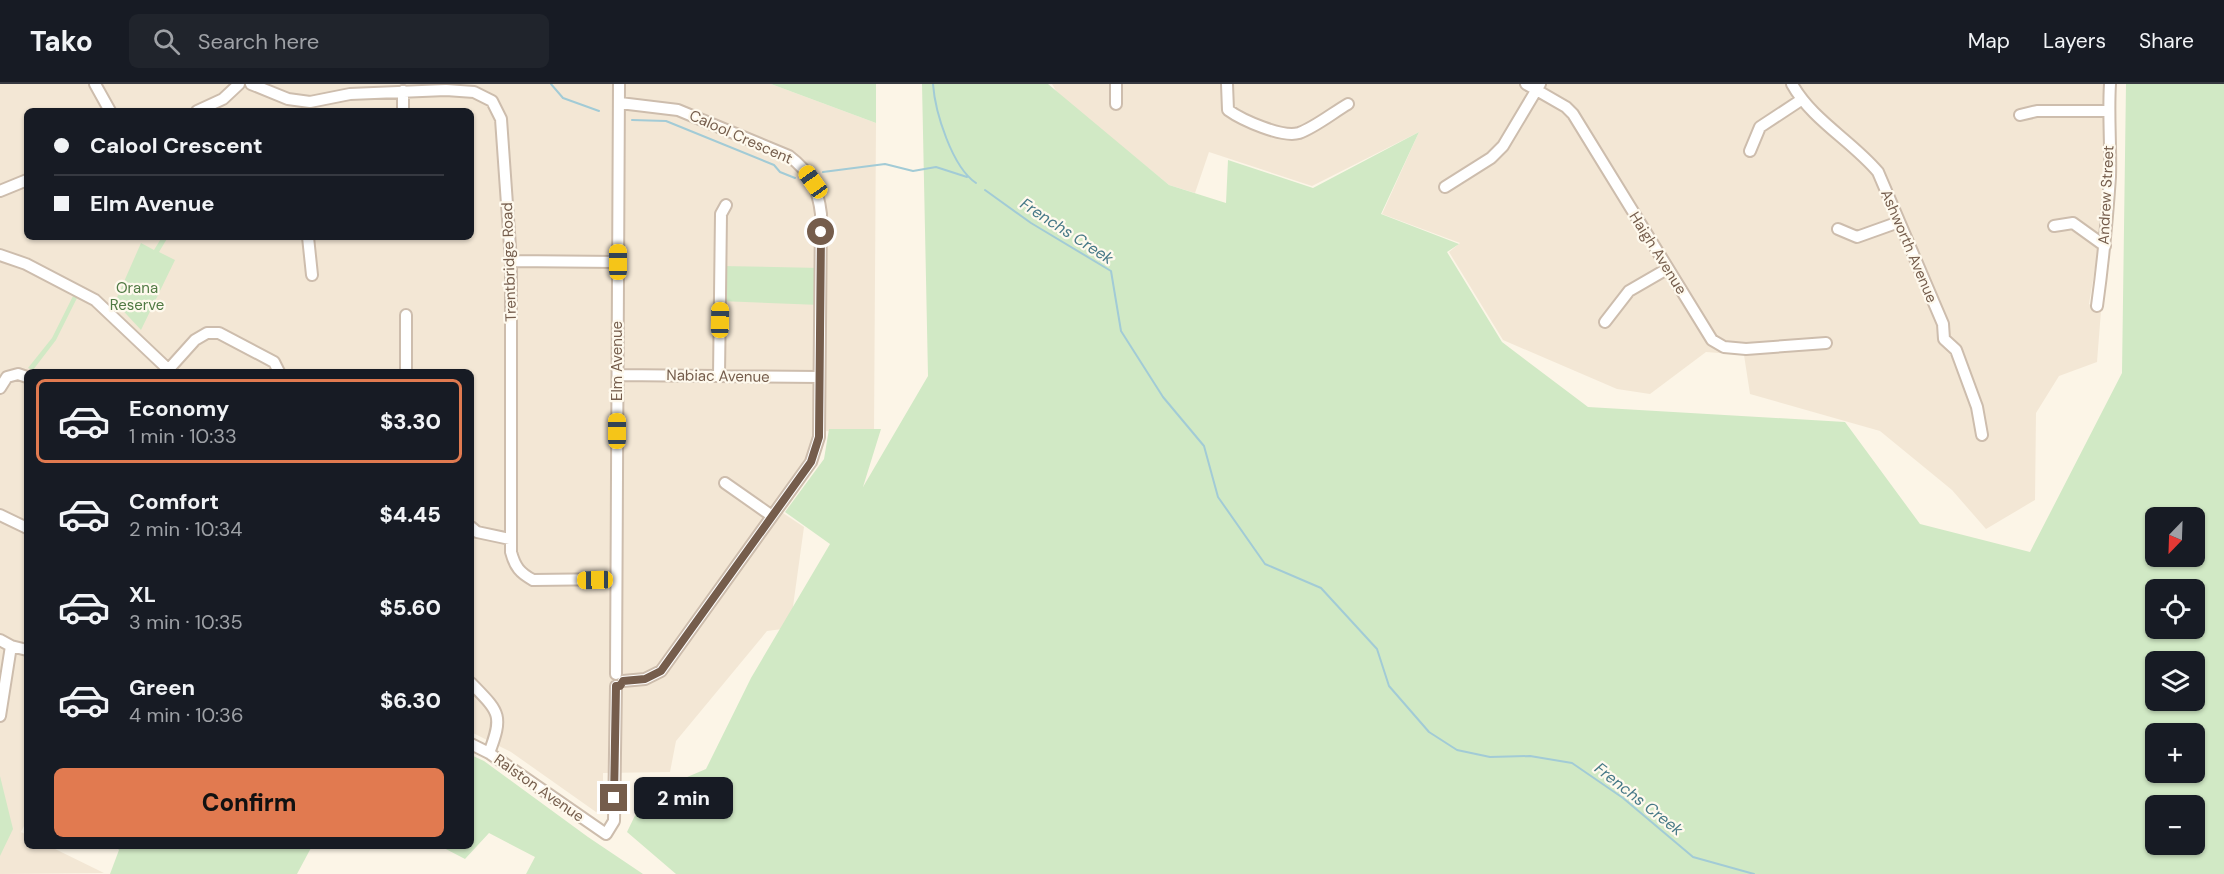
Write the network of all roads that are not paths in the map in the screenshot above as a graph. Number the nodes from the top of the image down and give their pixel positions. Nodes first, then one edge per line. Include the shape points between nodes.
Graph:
1 (95, 84) edge
2 (239, 84) edge
3 (251, 84) edge
4 (620, 84) edge
5 (1116, 84) edge
6 (1227, 84) edge
7 (1526, 84) edge
8 (1792, 84) edge
9 (2110, 84) edge
10 (1538, 87) edge
11 (403, 91) junction
12 (332, 98) junction
13 (1801, 100) junction
14 (620, 103) junction
15 (1116, 104) dead end
16 (1348, 104) dead end
17 (108, 108) edge
18 (204, 108) edge
19 (328, 108) edge
20 (403, 108) edge
21 (2108, 111) junction
22 (2020, 116) dead end
23 (1750, 151) dead end
24 (24, 181) edge
25 (1445, 186) dead end
26 (0, 191) edge
27 (726, 205) dead end
28 (1899, 222) junction
29 (2055, 226) dead end
30 (1838, 229) dead end
31 (308, 240) edge
32 (2105, 246) junction
33 (0, 255) edge
34 (511, 261) junction
35 (618, 262) junction
36 (1667, 269) junction
37 (312, 275) dead end
38 (2097, 306) dead end
39 (406, 315) dead end
40 (1605, 322) dead end
41 (1826, 343) dead end
42 (168, 369) edge
43 (172, 369) edge
44 (278, 369) edge
45 (406, 369) edge
46 (618, 375) junction
47 (24, 376) edge
48 (719, 376) junction
49 (819, 377) junction
50 (0, 388) edge
51 (1982, 435) dead end
52 (724, 483) dead end
53 (0, 515) edge
54 (772, 516) junction
55 (24, 527) edge
56 (474, 530) edge
57 (510, 539) junction
58 (616, 579) junction
59 (0, 640) edge
60 (10, 646) junction
61 (24, 649) edge
62 (618, 680) junction
63 (474, 686) edge
64 (0, 716) edge
65 (474, 746) edge
66 (489, 753) junction
67 (606, 834) joint

1 - 17 street
2 - 18 street via 223,99
3 - 12 street, Trentbridge Road via 288,99 310,102
4 - 14 street, Elm Avenue
5 - 15 street
6 - 16 street via 1228,110 1241,119 1290,134 1301,132
7 - 10 street, Haigh Avenue
8 - 13 street, Ashworth Avenue
9 - 21 street, Andrew Street
10 - 25 street via 1503,146 1491,158
10 - 36 street, Haigh Avenue via 1573,114
11 - 12 street, Trentbridge Road
11 - 20 street
11 - 34 street, Trentbridge Road via 474,92 492,101 501,119
12 - 19 street
13 - 23 street via 1760,127
13 - 28 street, Ashworth Avenue via 1878,172
14 - 35 street, Elm Avenue
14 - 49 street, Calool Crescent via 678,110 789,156 803,167 819,197 821,214
21 - 22 street via 2037,111
21 - 32 street, Andrew Street via 2110,174
24 - 26 street
27 - 48 street via 721,214
28 - 30 street via 1857,237
28 - 51 street, Ashworth Avenue via 1943,324 1944,339 1956,350 1977,407
29 - 32 street via 2073,223
31 - 37 street
32 - 38 street, Andrew Street
33 - 42 street via 95,300
34 - 35 street
34 - 57 street, Trentbridge Road
35 - 46 street, Elm Avenue
36 - 40 street via 1629,291
36 - 41 street, Haigh Avenue via 1712,340 1724,347
39 - 45 street
43 - 44 street via 195,340 207,333 219,333 274,362
46 - 48 street, Nabiac Avenue
46 - 58 street, Elm Avenue
47 - 50 street via 7,377
48 - 49 street, Nabiac Avenue
49 - 54 street, Calool Crescent via 819,437 811,462
52 - 54 street
53 - 55 street
54 - 62 street, Calool Crescent via 661,671 645,679
56 - 57 street
57 - 58 street, Trentbridge Road via 515,566 533,580
58 - 62 street, Elm Avenue
59 - 60 street
60 - 61 street
60 - 64 street
62 - 67 street, Elm Avenue via 614,821
63 - 66 street via 494,707 498,719
65 - 66 street, Ralston Avenue
66 - 67 street, Ralston Avenue

